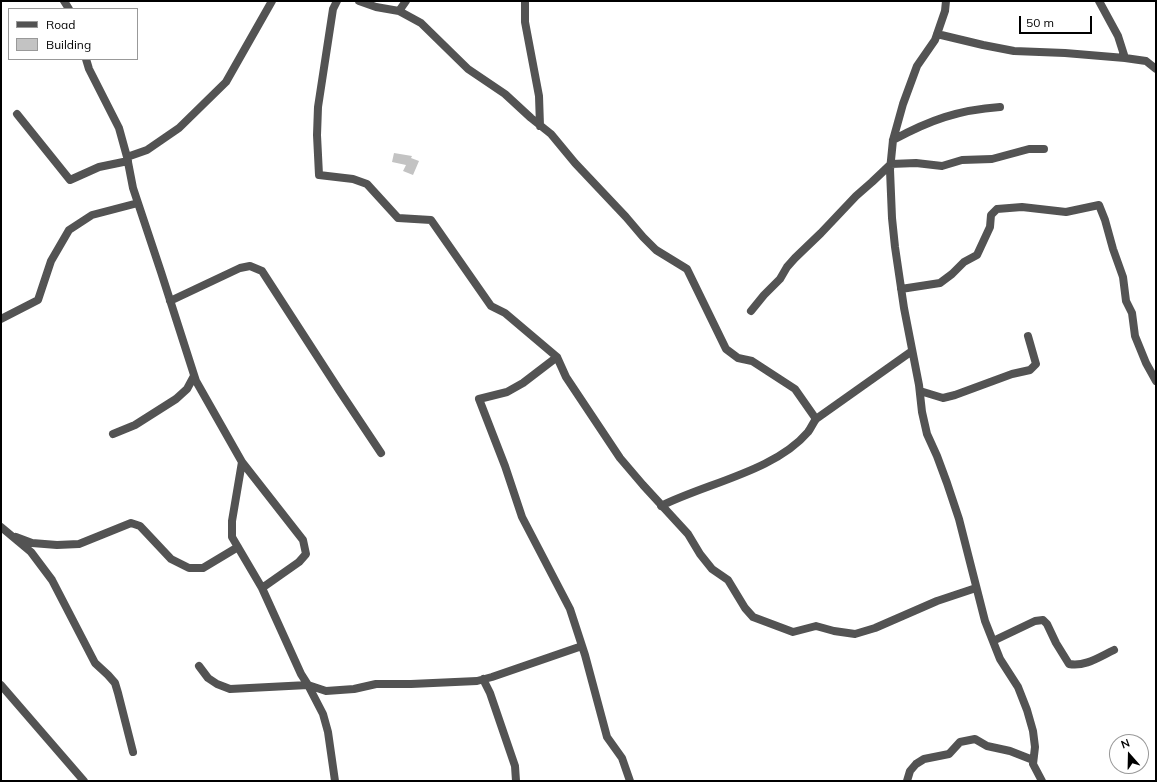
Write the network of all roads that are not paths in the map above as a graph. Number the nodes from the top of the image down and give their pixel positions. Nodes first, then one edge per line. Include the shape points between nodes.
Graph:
1 (272, 1) edge
2 (337, 1) edge
3 (359, 1) edge
4 (406, 1) edge
5 (525, 1) edge
6 (946, 1) edge
7 (1099, 1) edge
8 (399, 11) junction
9 (937, 34) junction
10 (1125, 58) junction
11 (86, 60) edge
12 (1156, 69) edge
13 (1000, 107) dead end
14 (17, 114) dead end
15 (540, 126) junction
16 (893, 140) junction
17 (1044, 149) dead end
18 (127, 159) junction
19 (891, 164) junction
20 (138, 203) junction
21 (901, 289) junction
22 (170, 301) junction
23 (751, 311) dead end
24 (1, 319) edge
25 (1028, 336) dead end
26 (912, 351) junction
27 (557, 357) junction
28 (194, 376) junction
29 (1156, 381) edge
30 (920, 390) junction
31 (816, 419) junction
32 (113, 434) dead end
33 (381, 453) dead end
34 (242, 462) junction
35 (661, 506) junction
36 (1, 527) edge
37 (10, 534) junction
38 (238, 547) junction
39 (262, 588) junction
40 (976, 588) junction
41 (993, 641) junction
42 (582, 646) junction
43 (1114, 650) dead end
44 (199, 666) dead end
45 (483, 679) junction
46 (1, 685) edge
47 (308, 685) junction
48 (133, 752) dead end
49 (1033, 760) junction
50 (84, 781) edge
51 (335, 781) edge
52 (516, 781) edge
53 (630, 781) edge
54 (907, 781) edge
55 (1042, 781) edge

1 - 18 street via 226,82 179,128 147,150
2 - 27 street via 333,9 318,107 320,176 353,179 368,184 398,218 431,220 491,306 505,313
3 - 8 street
4 - 8 street
5 - 15 street via 525,22 539,96
6 - 9 street
7 - 10 street via 1118,36
8 - 15 street via 421,23 468,69 505,94
9 - 10 street via 1014,51
9 - 16 street via 917,66
10 - 12 street via 1146,62
11 - 18 street via 119,128
13 - 16 street via 959,112 925,124
14 - 18 street via 70,180 99,167
15 - 31 street via 551,134 656,250 687,269 726,349 738,358 752,361 795,389
16 - 19 street
17 - 19 street via 1029,149 992,159 962,160 942,166
18 - 20 street
19 - 21 street via 892,218
19 - 23 street via 795,258
20 - 22 street
20 - 24 street via 92,215 69,230 51,261 38,300
21 - 26 street
21 - 29 street via 940,283 964,262 977,255 990,227 991,215 997,209 1022,208 1066,212 1099,205 1123,277 1135,336
22 - 28 street
22 - 33 street via 240,268 250,266 262,270
25 - 30 street via 1036,364 1030,370 943,398
26 - 30 street
26 - 31 street
27 - 35 street via 566,377 604,436
27 - 42 street via 507,392 479,399 522,517 570,609
28 - 32 street via 187,389 176,400 135,425
28 - 34 street
30 - 40 street via 927,434 959,520
31 - 35 street via 809,431 781,455
34 - 38 street via 232,521 232,538
34 - 39 street via 303,540 306,554 299,562
35 - 40 street via 688,534 712,569 728,580 753,617 793,632 816,626 855,634
36 - 37 street
37 - 38 street via 32,543 79,544 131,523 140,526 172,559 189,568 204,568
37 - 48 street via 31,552 52,580 95,663 115,683
38 - 39 street
39 - 47 street
40 - 41 street
41 - 43 street via 1035,621 1043,620 1069,664 1084,664
41 - 49 street via 1000,660 1018,687 1027,710 1035,747
42 - 45 street
42 - 53 street via 607,737 622,758
44 - 47 street via 208,678 230,689
45 - 47 street via 376,684 326,691
45 - 52 street via 515,766
46 - 50 street
47 - 51 street via 325,720
49 - 54 street via 987,746 975,739 960,742 949,754 920,762 910,771
49 - 55 street

